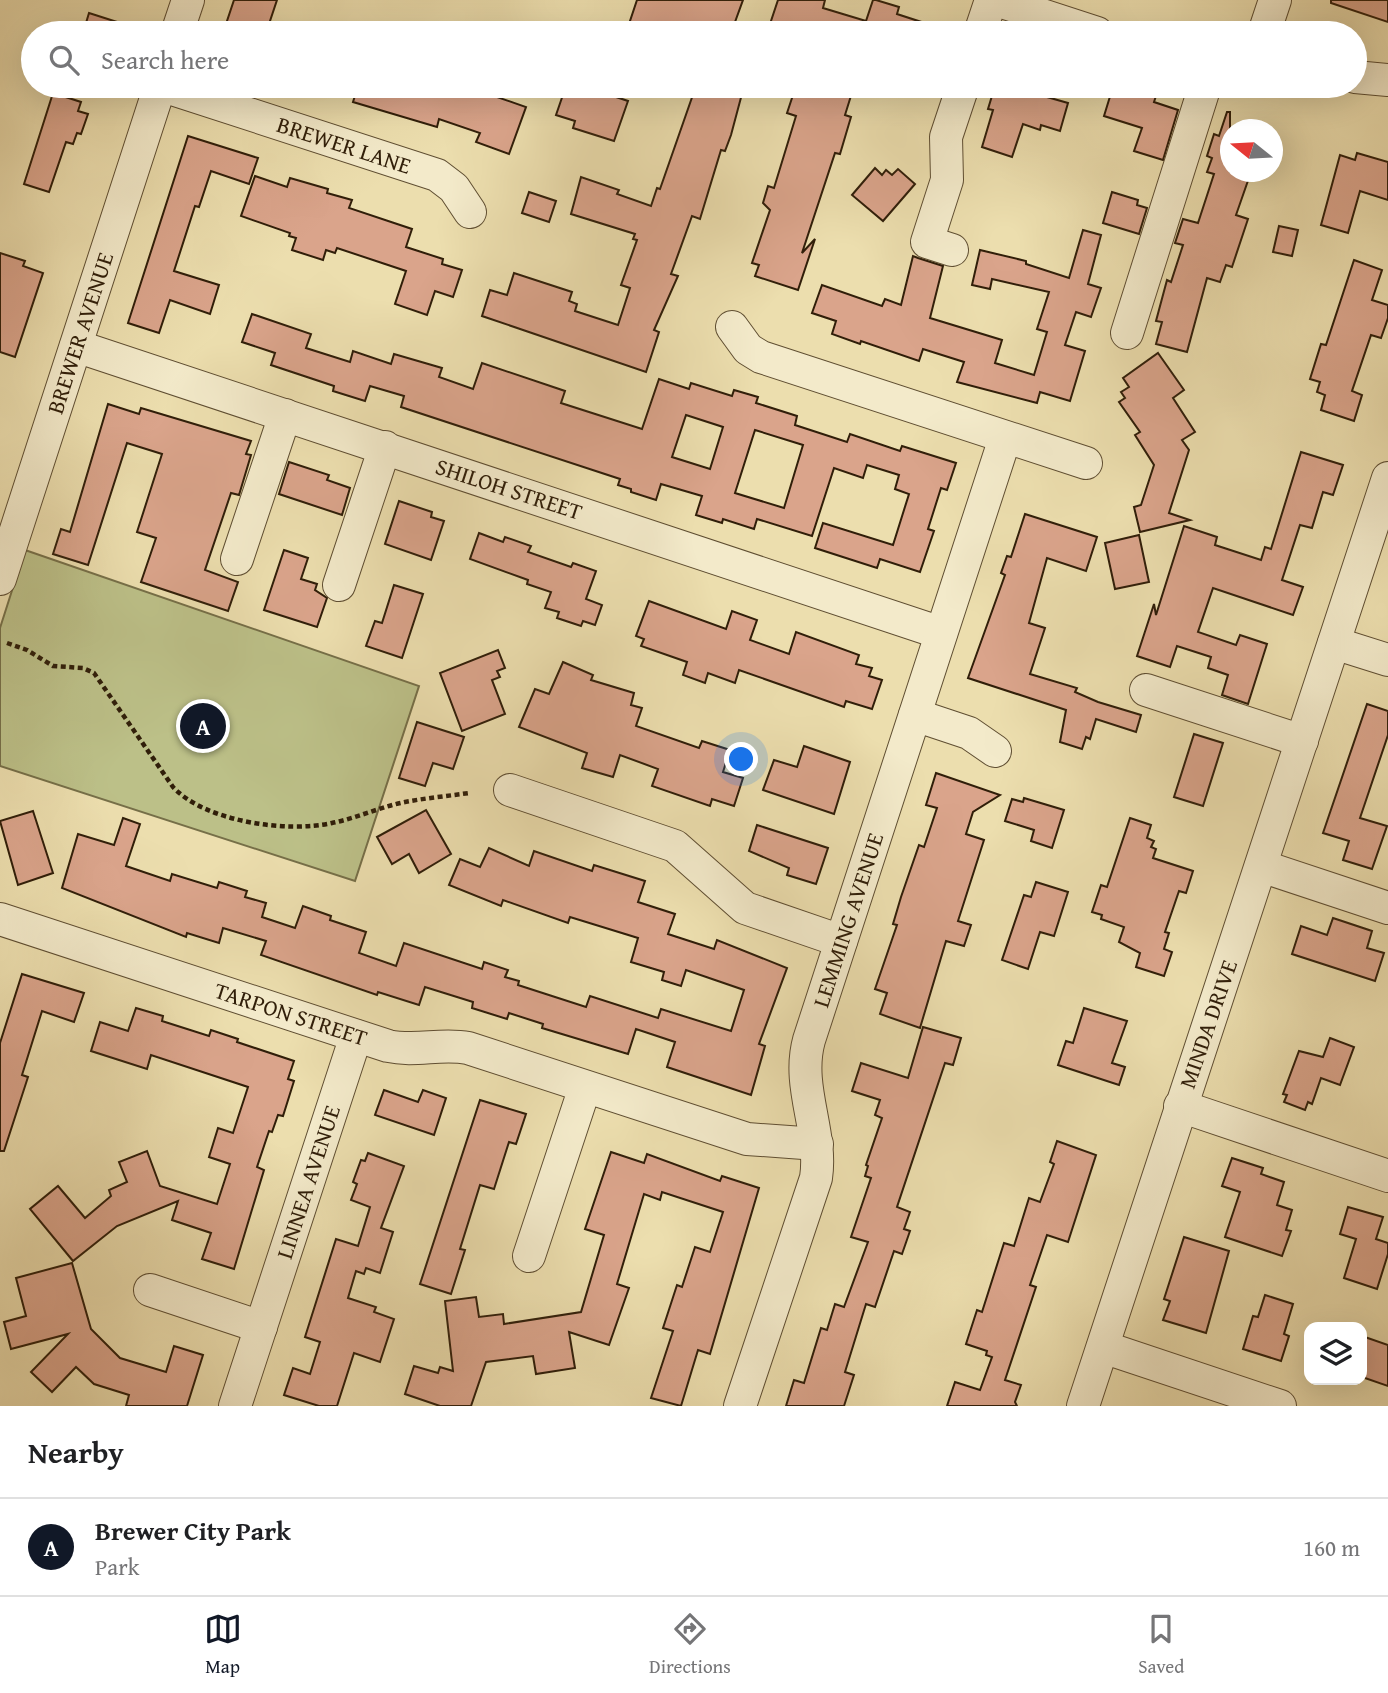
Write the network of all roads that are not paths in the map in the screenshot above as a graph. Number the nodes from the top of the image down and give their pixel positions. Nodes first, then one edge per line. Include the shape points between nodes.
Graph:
1 (188, 0) edge
2 (993, 0) edge
3 (1275, 0) edge
4 (181, 21) edge
5 (985, 21) edge
6 (1059, 21) edge
7 (1268, 21) edge
8 (1367, 78) edge
9 (1388, 80) edge
10 (158, 98) edge
11 (199, 98) edge
12 (959, 98) edge
13 (1201, 98) edge
14 (470, 212) dead end
15 (952, 250) dead end
16 (732, 327) dead end
17 (1127, 333) dead end
18 (76, 346) junction
19 (285, 415) junction
20 (1005, 438) junction
21 (385, 447) junction
22 (1086, 463) dead end
23 (1388, 478) edge
24 (12, 501) edge
25 (237, 559) dead end
26 (0, 579) edge
27 (339, 584) dead end
28 (942, 633) junction
29 (1334, 643) junction
30 (1388, 660) edge
31 (1146, 690) dead end
32 (915, 715) junction
33 (1302, 741) junction
34 (995, 751) dead end
35 (510, 790) dead end
36 (1261, 866) junction
37 (1388, 908) edge
38 (0, 919) edge
39 (841, 941) junction
40 (356, 1036) junction
41 (585, 1087) junction
42 (1180, 1106) junction
43 (817, 1144) junction
44 (1388, 1176) edge
45 (529, 1256) dead end
46 (150, 1290) dead end
47 (261, 1327) junction
48 (1103, 1347) junction
49 (235, 1406) edge
50 (740, 1406) edge
51 (1083, 1406) edge
52 (1280, 1406) edge

1 - 4 street
2 - 5 street
2 - 6 street
3 - 7 street
8 - 9 street
10 - 18 street, BREWER AVENUE
11 - 14 street, BREWER LANE via 436,175 454,188
12 - 15 street via 946,136 947,180 927,242
13 - 17 street
16 - 20 street via 748,349 761,357
18 - 19 street, SHILOH STREET
18 - 24 street, BREWER AVENUE
19 - 21 street, SHILOH STREET
19 - 25 street
20 - 22 street
20 - 28 street, LEMMING AVENUE
21 - 27 street
21 - 28 street, SHILOH STREET
23 - 29 street, MINDA DRIVE
24 - 26 street, BREWER AVENUE
28 - 32 street, LEMMING AVENUE
29 - 30 street
29 - 33 street, MINDA DRIVE
31 - 33 street
32 - 34 street via 969,733
32 - 39 street, LEMMING AVENUE
33 - 36 street, MINDA DRIVE
35 - 39 street via 676,846 745,908
36 - 37 street
36 - 42 street, MINDA DRIVE
38 - 40 street, TARPON STREET
39 - 43 street, LEMMING AVENUE via 805,1054
40 - 41 street, TARPON STREET via 399,1049 468,1048
40 - 47 street, LINNEA AVENUE
41 - 43 street, TARPON STREET via 747,1139
41 - 45 street
42 - 44 street
42 - 48 street, MINDA DRIVE
43 - 50 street, LEMMING AVENUE via 814,1186
46 - 47 street
47 - 49 street, LINNEA AVENUE
48 - 51 street, MINDA DRIVE
48 - 52 street

